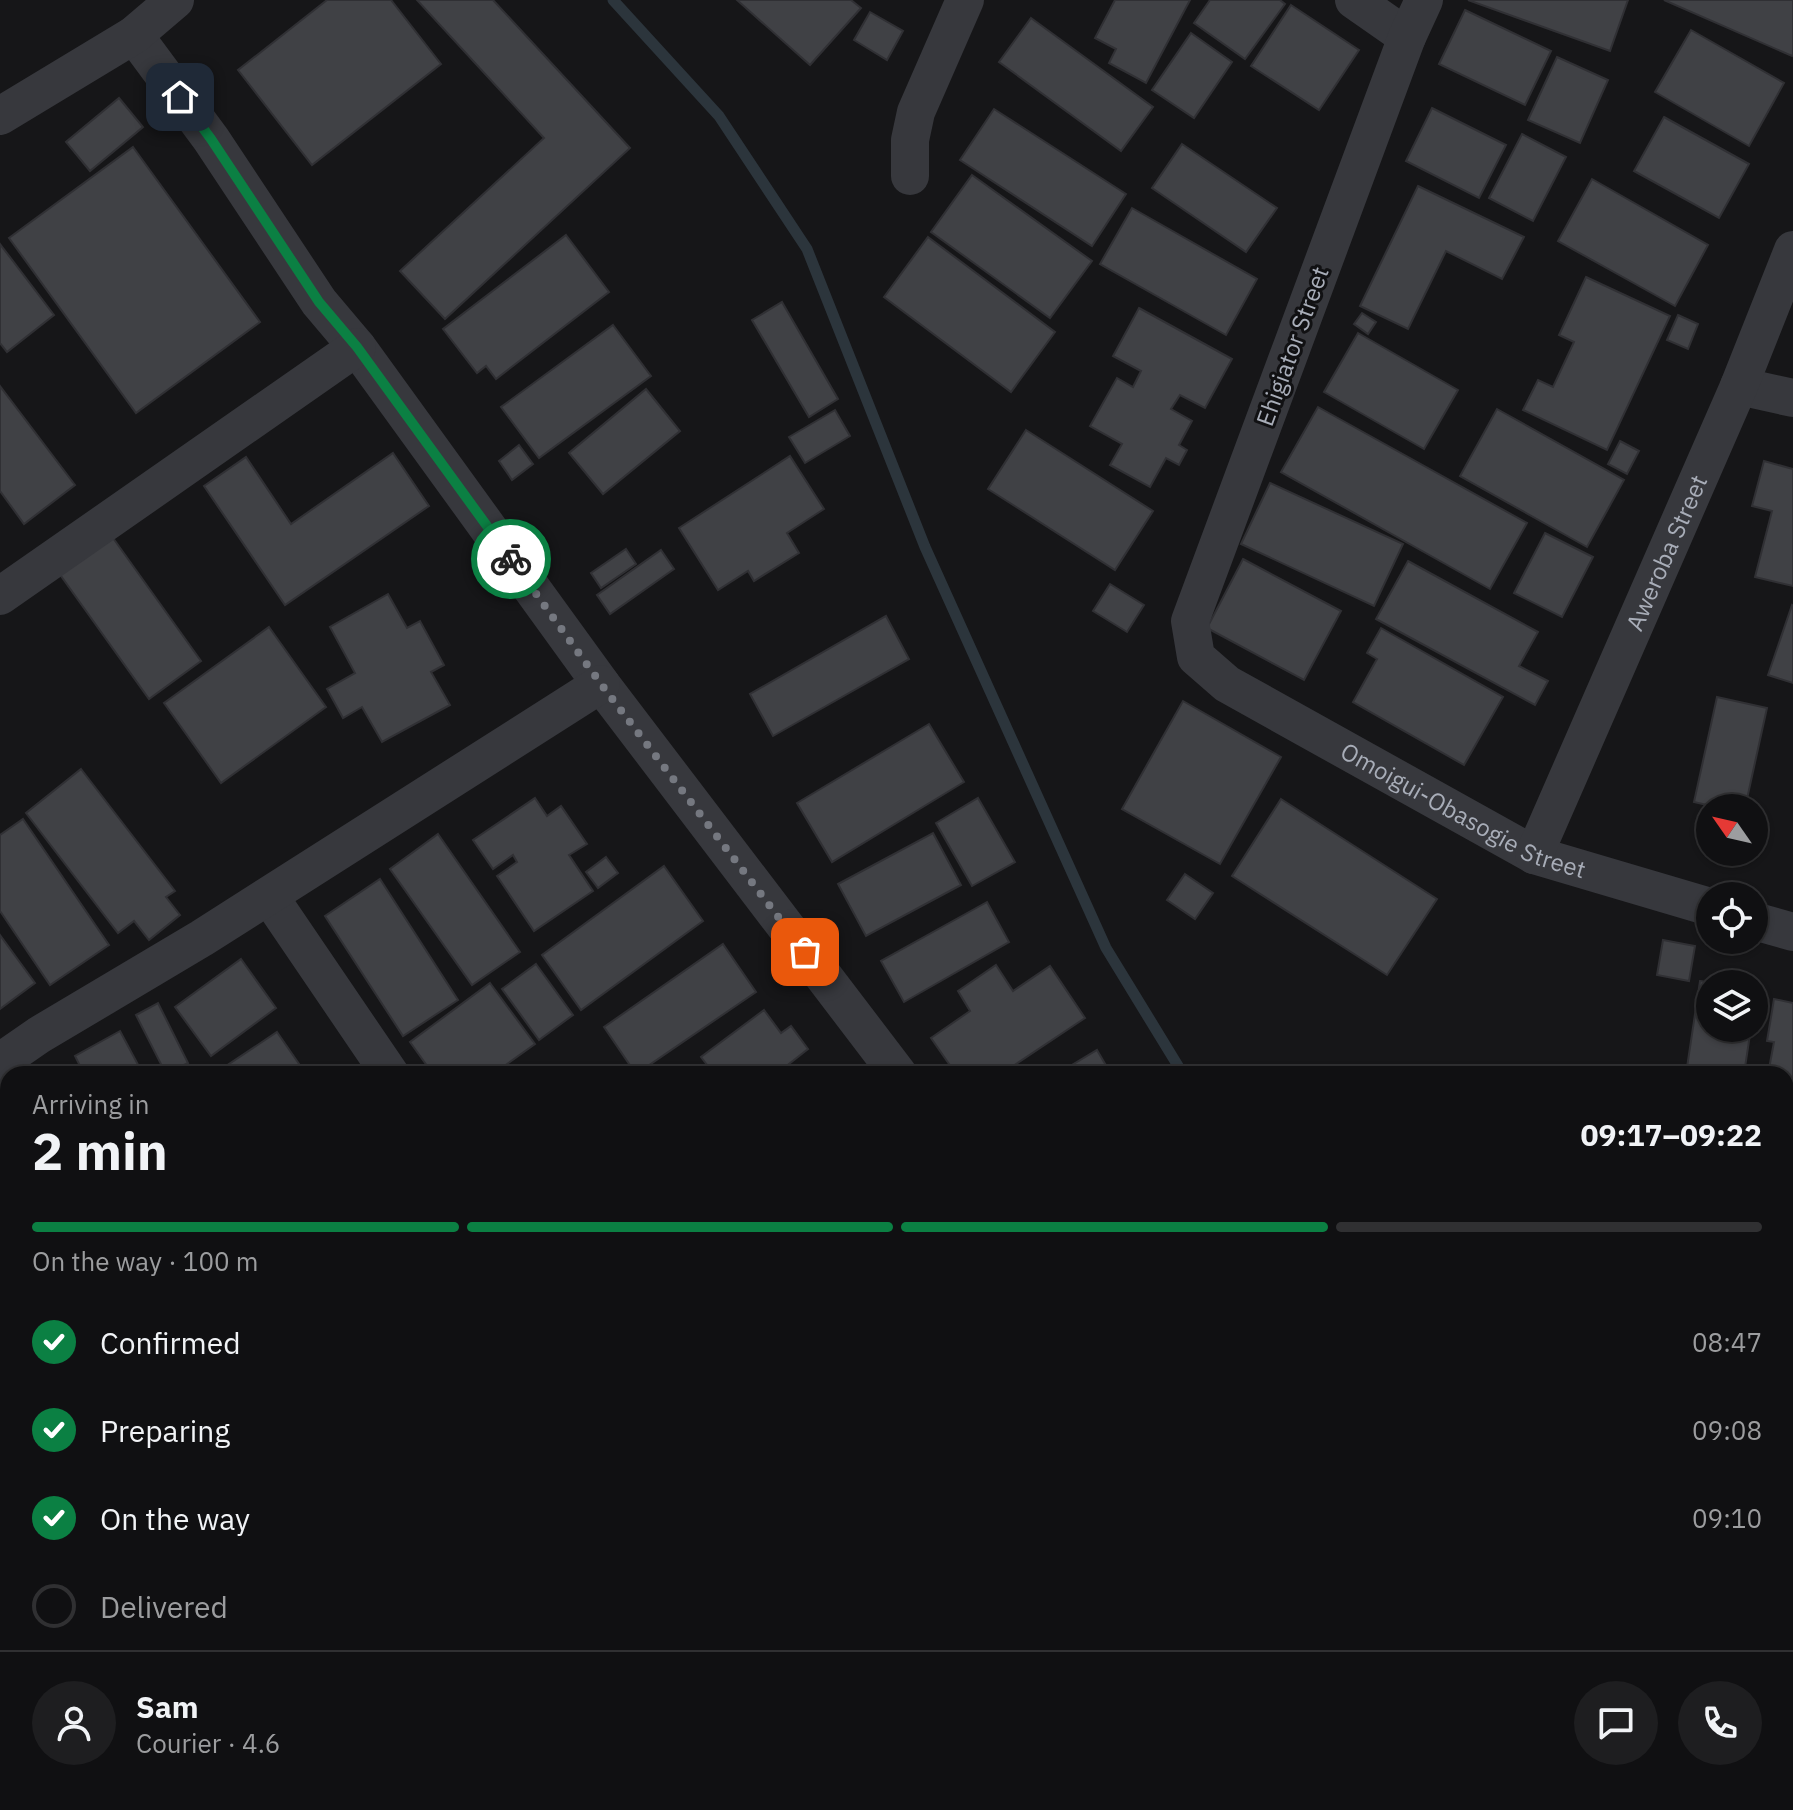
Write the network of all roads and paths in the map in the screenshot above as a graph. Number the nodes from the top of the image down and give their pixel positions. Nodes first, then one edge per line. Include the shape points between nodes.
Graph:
1 (175, 0) edge
2 (965, 0) edge
3 (1354, 0) edge
4 (1424, 0) edge
5 (134, 35) junction
6 (1407, 37) junction
7 (0, 116) edge
8 (910, 176) dead end
9 (1793, 250) edge
10 (357, 347) junction
11 (1739, 386) junction
12 (1793, 398) edge
13 (0, 596) edge
14 (601, 684) junction
15 (1227, 684) joint
16 (1534, 855) junction
17 (269, 896) junction
18 (1696, 903) edge
19 (1768, 925) edge
20 (1793, 932) edge
21 (0, 1062) edge
22 (385, 1066) edge
23 (892, 1066) edge

1 - 5 street
2 - 8 street via 916,112
3 - 6 street
4 - 6 street, Ehigiator Street
5 - 7 street
5 - 10 street via 211,139 319,302
6 - 15 street, Ehigiator Street via 1190,621 1196,657
9 - 11 street, Aweroba Street
10 - 13 street
10 - 14 street
11 - 12 street
11 - 16 street, Aweroba Street
14 - 17 street
14 - 23 street
15 - 16 street, Omoigui-Obasogie Street
16 - 18 street, Omoigui-Obasogie Street
17 - 21 street
17 - 22 street
19 - 20 street

